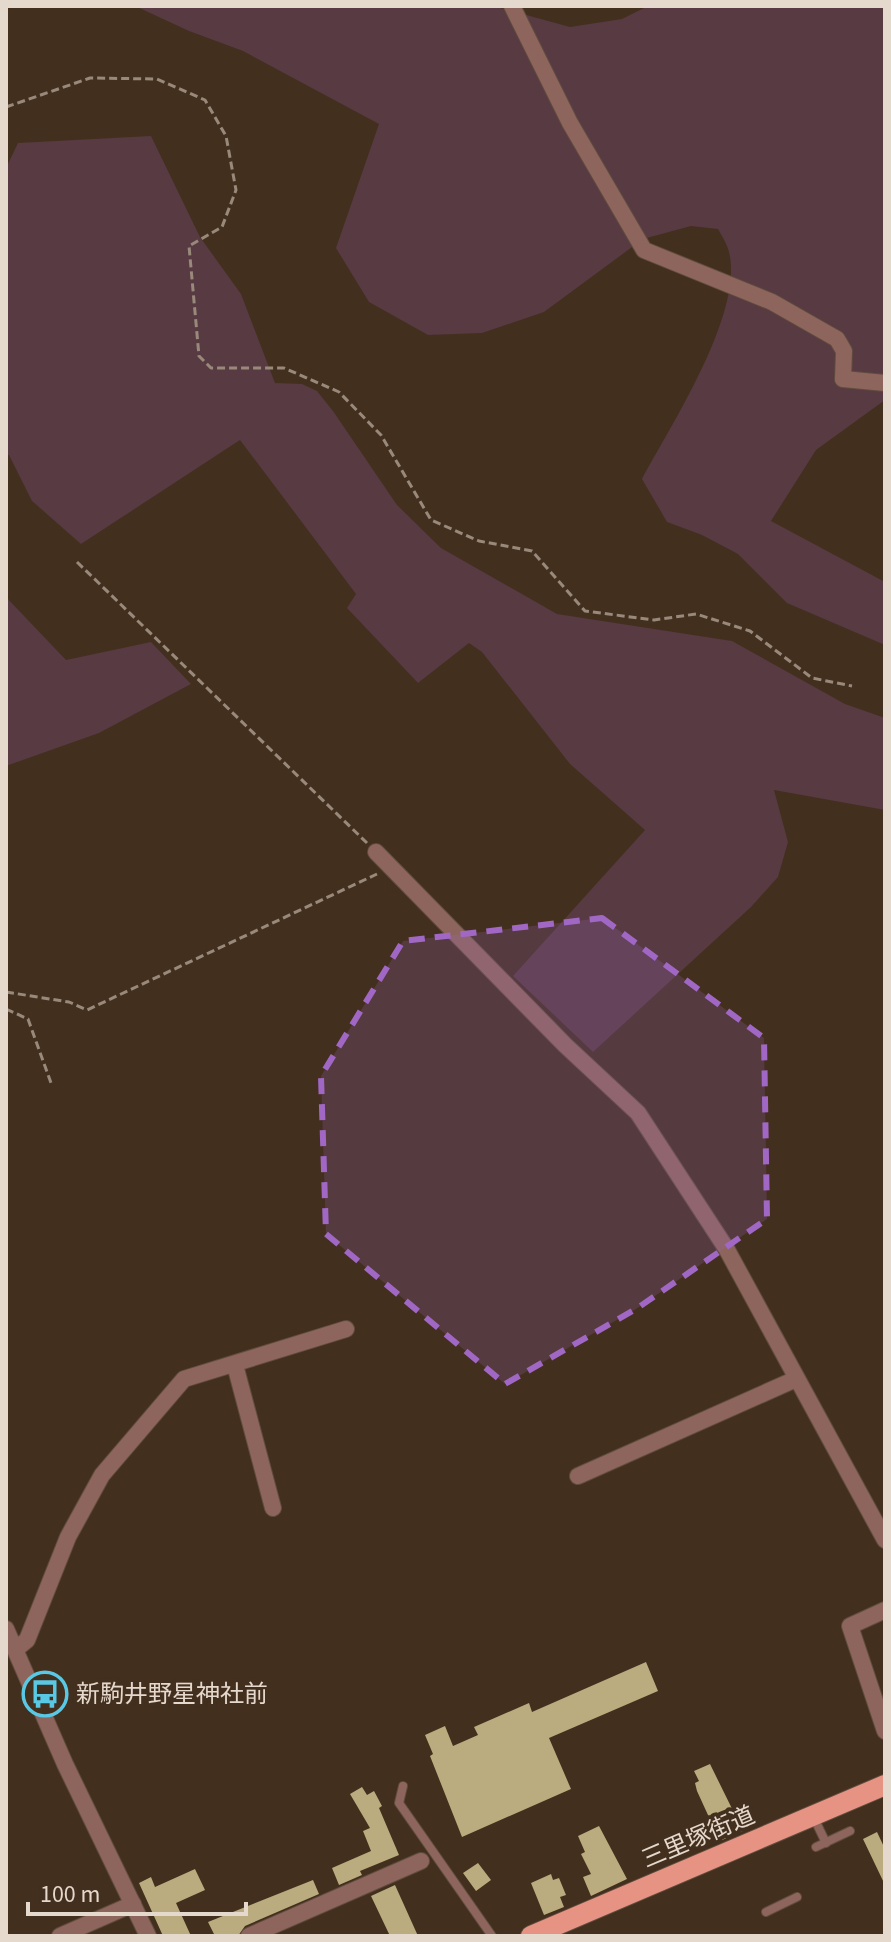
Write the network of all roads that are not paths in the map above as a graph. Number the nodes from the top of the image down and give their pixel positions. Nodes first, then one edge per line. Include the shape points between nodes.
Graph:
1 (512, 6) edge
2 (885, 383) edge
3 (376, 852) road end
4 (346, 1329) dead end
5 (235, 1365) junction
6 (796, 1379) junction
7 (578, 1476) dead end
8 (273, 1508) dead end
9 (885, 1540) edge
10 (885, 1610) edge
11 (6, 1629) edge
12 (16, 1649) junction
13 (885, 1731) edge
14 (885, 1785) edge
15 (403, 1786) dead end
16 (814, 1817) junction
17 (850, 1831) dead end
18 (826, 1843) junction
19 (816, 1847) dead end
20 (421, 1861) dead end
21 (797, 1897) dead end
22 (133, 1904) junction
23 (766, 1912) dead end
24 (60, 1936) edge
25 (148, 1936) edge
26 (249, 1936) edge
27 (492, 1936) edge
28 (531, 1936) edge

1 - 2 street via 570,123 644,250 772,302 837,339 844,351 843,379
3 - 6 street via 638,1113 726,1248
4 - 5 street
5 - 8 street
5 - 12 street via 184,1379 102,1475 68,1537 27,1640
6 - 7 street
6 - 9 street
10 - 13 street via 850,1626
11 - 12 street
12 - 22 street
14 - 16 main road, 三里塚街道
15 - 27 lane via 399,1803
16 - 18 lane
16 - 28 main road, 三里塚街道
17 - 18 lane
18 - 19 lane
20 - 26 street
21 - 23 lane
22 - 24 street
22 - 25 street

